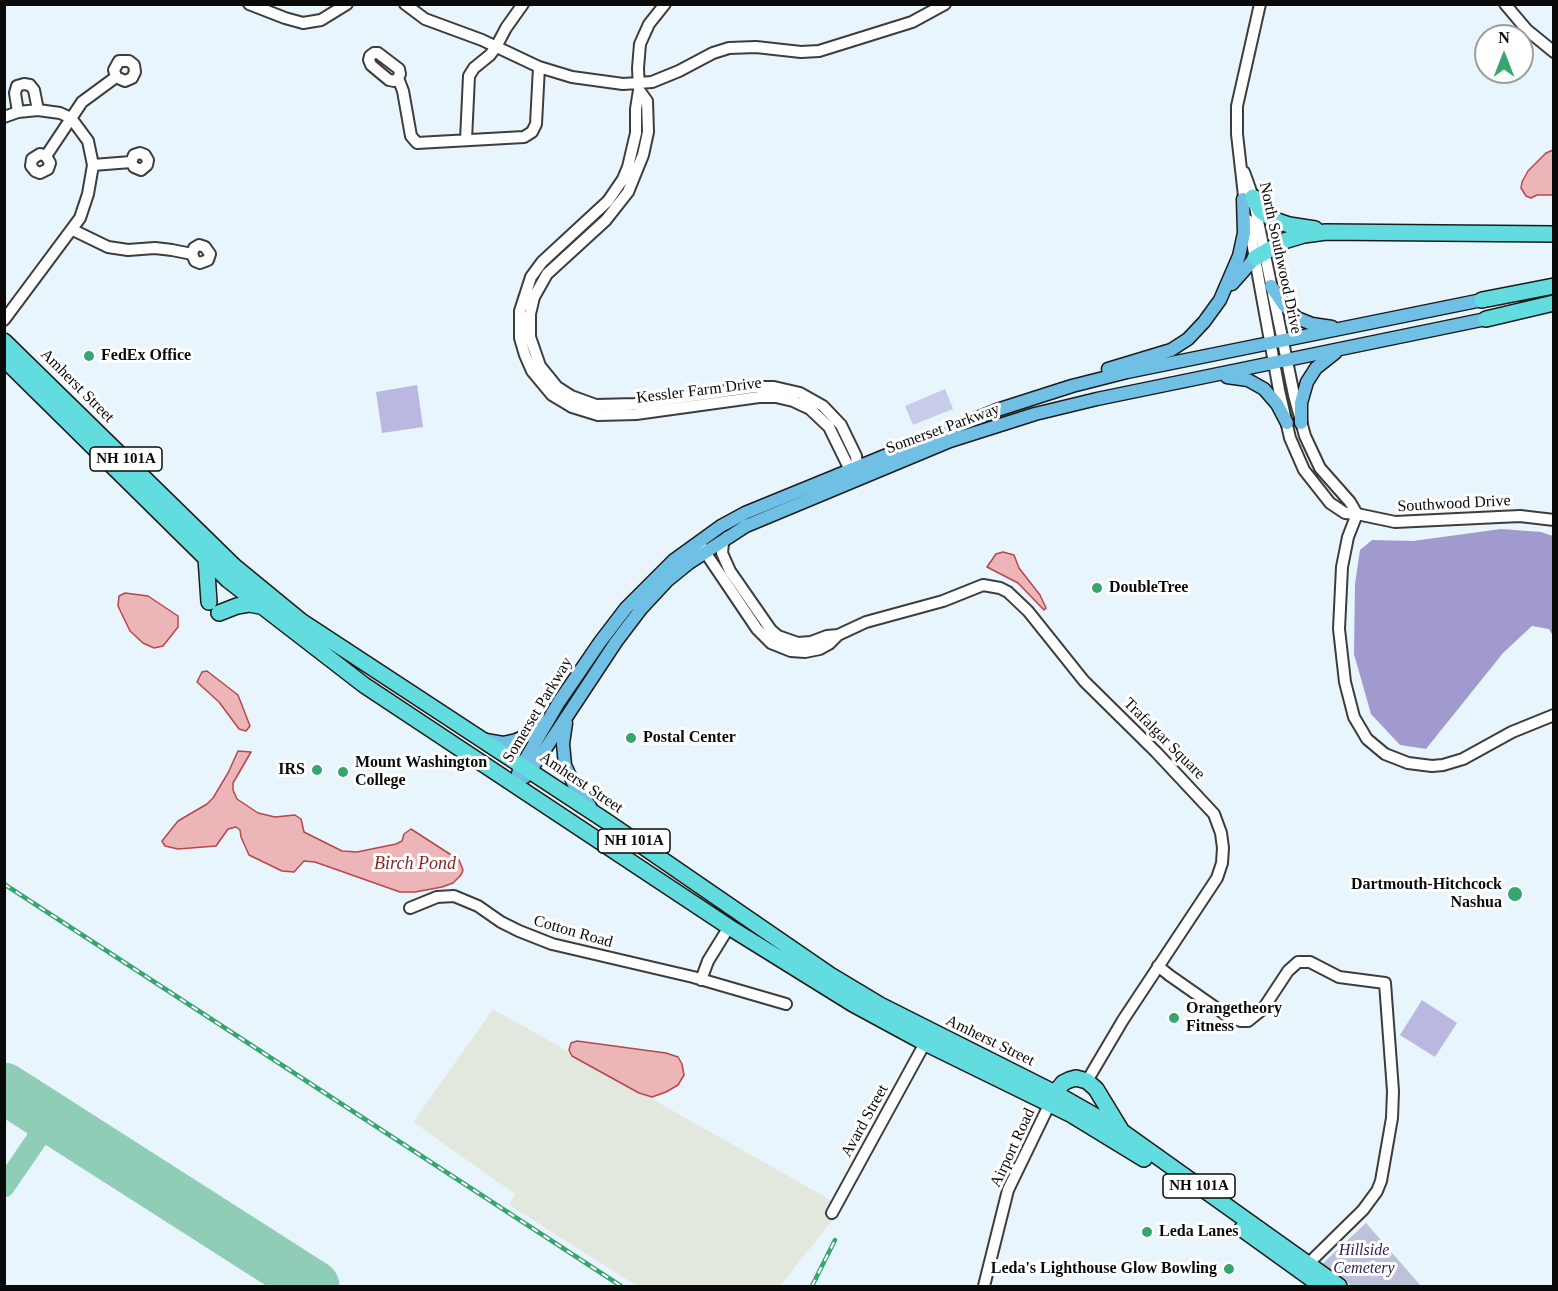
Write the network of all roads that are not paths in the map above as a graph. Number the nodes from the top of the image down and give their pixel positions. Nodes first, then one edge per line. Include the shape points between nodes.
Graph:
1 (249, 4) edge
2 (347, 4) edge
3 (405, 4) edge
4 (523, 4) edge
5 (665, 4) edge
6 (945, 4) edge
7 (1260, 4) edge
8 (1504, 4) edge
9 (496, 47) junction
10 (1554, 52) edge
11 (539, 67) junction
12 (116, 77) dead end
13 (398, 78) dead end
14 (639, 87) junction
15 (38, 110) junction
16 (18, 112) junction
17 (4, 117) edge
18 (71, 118) junction
19 (466, 140) junction
20 (46, 156) dead end
21 (131, 162) dead end
22 (93, 165) junction
23 (1248, 198) junction
24 (74, 230) junction
25 (1354, 232) junction
26 (1554, 234) edge
27 (192, 254) dead end
28 (1260, 255) junction
29 (1271, 286) junction
30 (1554, 286) edge
31 (1220, 300) junction
32 (1482, 300) joint
33 (1554, 303) edge
34 (1554, 310) edge
35 (1486, 319) junction
36 (4, 320) edge
37 (1354, 326) junction
38 (4, 341) edge
39 (1277, 342) junction
40 (1347, 347) junction
41 (4, 359) edge
42 (1280, 362) junction
43 (1199, 378) junction
44 (1052, 392) junction
45 (1287, 423) junction
46 (1301, 423) junction
47 (854, 472) junction
48 (1357, 514) junction
49 (1554, 520) edge
50 (728, 536) junction
51 (701, 547) junction
52 (206, 558) junction
53 (260, 606) junction
54 (838, 635) junction
55 (559, 702) junction
56 (572, 709) junction
57 (1554, 715) edge
58 (482, 739) junction
59 (526, 769) junction
60 (515, 786) junction
61 (606, 821) junction
62 (410, 908) dead end
63 (729, 927) junction
64 (1158, 966) junction
65 (701, 980) junction
66 (786, 1004) dead end
67 (926, 1043) junction
68 (1087, 1081) junction
69 (1052, 1099) junction
70 (1123, 1132) junction
71 (832, 1213) dead end
72 (1308, 1264) junction
73 (984, 1287) edge
74 (1322, 1287) edge
75 (1339, 1287) edge

1 - 2 street via 303,23 321,20
3 - 9 street via 425,19
4 - 9 street
5 - 14 street, Kessler Farm Drive via 640,44
6 - 14 street via 912,22 827,48 801,52 747,47 713,52
7 - 23 street, North Southwood Drive via 1238,99 1237,128
8 - 10 street
9 - 11 street
9 - 19 street via 469,76
11 - 14 street via 572,78
11 - 19 street via 536,124 532,132 524,137
12 - 18 street via 82,102
13 - 19 street via 414,140 423,144
14 - 47 street, Kessler Farm Drive via 647,101 649,124 633,182 606,220 547,274 534,297 530,337 540,366 557,387 596,405 635,404 755,387 800,393 823,406 841,425 850,442
15 - 16 street
15 - 16 street via 34,90 24,84 15,93
15 - 18 street
16 - 17 street
18 - 20 street
18 - 22 street via 88,141
21 - 22 street
22 - 24 street via 85,207
23 - 25 highway via 1279,222
23 - 28 street, North Southwood Drive
23 - 31 main road via 1241,246
24 - 27 street via 108,248
24 - 36 street
25 - 26 highway
25 - 28 highway via 1304,235
28 - 29 street, North Southwood Drive
28 - 31 main road
28 - 39 street, North Southwood Drive
29 - 37 main road via 1287,309 1304,321
29 - 39 street, North Southwood Drive
30 - 32 highway
31 - 44 main road via 1194,333 1171,350 1085,376
32 - 37 main road, Somerset Parkway
33 - 35 highway
34 - 35 highway
35 - 40 main road, Somerset Parkway
37 - 39 main road, Somerset Parkway
38 - 58 highway, Amherst Street / NH 101A via 225,558 269,596
39 - 42 street, Southwood Drive
39 - 44 main road, Somerset Parkway
40 - 42 main road, Somerset Parkway
40 - 46 main road via 1324,360 1310,377 1302,397
41 - 52 highway, Amherst Street / NH 101A
42 - 43 main road, Somerset Parkway
42 - 45 street, Southwood Drive
42 - 46 street, Southwood Drive
43 - 45 main road via 1235,377 1256,383 1274,400
43 - 47 main road, Somerset Parkway via 1020,418
44 - 47 main road, Somerset Parkway via 997,410
45 - 48 street, Southwood Drive via 1300,463 1311,482 1335,507
46 - 48 street, Southwood Drive via 1320,468
47 - 50 main road, Somerset Parkway
47 - 51 main road, Somerset Parkway via 745,513
48 - 49 street, Southwood Drive via 1400,523 1520,516
48 - 57 street via 1342,567 1340,636 1354,717 1367,739 1385,754 1408,763 1443,765
50 - 51 main road, Somerset Parkway
50 - 54 street, Trafalgar Square via 722,546 725,562 774,633 798,643
51 - 54 street, Trafalgar Square via 757,629 771,643 805,652 830,644
51 - 55 main road, Somerset Parkway via 668,565 631,603
51 - 56 main road, Somerset Parkway via 636,614
52 - 53 highway, Amherst Street / NH 101A
52 - 53 highway via 214,608
53 - 60 highway, Amherst Street / NH 101A via 364,685
54 - 64 street, Trafalgar Square via 866,622 943,601 983,585 1000,588 1022,604 1084,681 1217,820 1223,848 1220,871
55 - 58 main road via 526,736 507,743
55 - 59 main road, Somerset Parkway
56 - 59 main road, Somerset Parkway
56 - 61 main road via 563,739 567,771 582,798
58 - 59 highway, Amherst Street / NH 101A
59 - 60 main road, Somerset Parkway
59 - 61 highway, Amherst Street / NH 101A
60 - 63 highway, Amherst Street / NH 101A
61 - 69 highway, Amherst Street / NH 101A via 830,975
62 - 65 street, Cotton Road via 437,897 454,896 540,940
63 - 65 street
63 - 67 highway, Amherst Street / NH 101A via 853,1004
64 - 68 street, Trafalgar Square
64 - 72 street via 1241,1022 1263,1009 1298,962 1310,962 1339,977 1385,983 1394,1091 1381,1181 1363,1210
65 - 66 street, Cotton Road
67 - 69 highway, Amherst Street / NH 101A
67 - 71 street, Avard Street
68 - 69 highway via 1076,1078 1063,1083
68 - 70 highway
69 - 70 highway, Amherst Street / NH 101A
69 - 73 street, Airport Road via 1008,1190
69 - 74 highway, Amherst Street / NH 101A via 1131,1150
70 - 72 highway, Amherst Street / NH 101A
72 - 75 highway, Amherst Street / NH 101A

